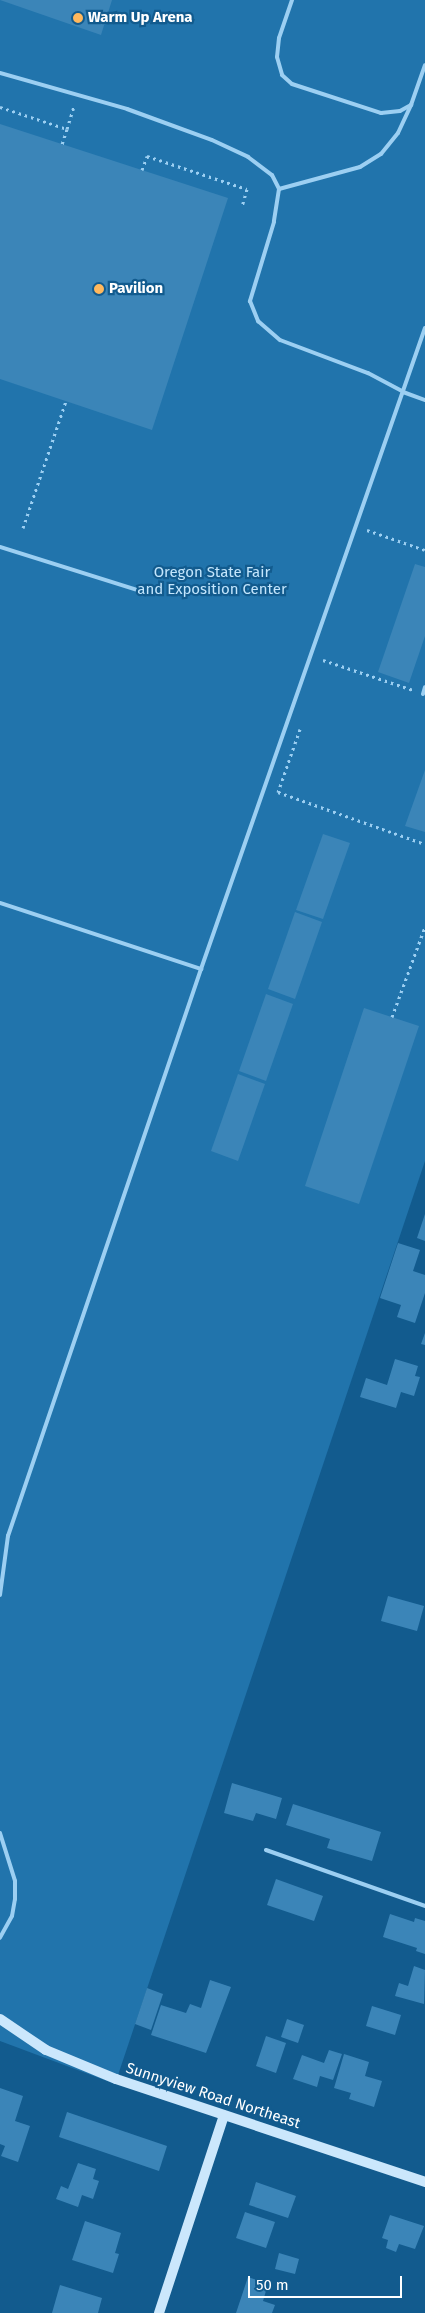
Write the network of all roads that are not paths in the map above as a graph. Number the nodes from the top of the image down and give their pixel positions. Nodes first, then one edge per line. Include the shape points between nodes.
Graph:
1 (292, 0) edge
2 (425, 65) edge
3 (0, 73) edge
4 (411, 105) junction
5 (278, 189) junction
6 (425, 328) edge
7 (403, 392) junction
8 (425, 400) edge
9 (0, 547) edge
10 (144, 592) dead end
11 (425, 687) edge
12 (423, 694) road end
13 (0, 903) edge
14 (201, 969) junction
15 (0, 1595) edge
16 (0, 1833) edge
17 (266, 1850) dead end
18 (425, 1906) edge
19 (0, 1938) edge
20 (0, 2020) edge
21 (224, 2115) junction
22 (425, 2182) edge
23 (159, 2313) edge

1 - 4 lane via 279,38 277,57 282,74 292,84 381,112 400,112
2 - 4 lane
3 - 5 lane via 127,109 212,140 248,156 272,175
4 - 5 lane via 398,133 381,154 360,167
5 - 7 lane via 274,222 250,301 258,321 280,340 368,373
6 - 7 lane
7 - 8 lane
7 - 14 lane
9 - 10 lane
11 - 12 lane
13 - 14 lane
14 - 15 lane via 8,1536
16 - 19 lane via 16,1881 16,1898 12,1916
17 - 18 lane
20 - 21 main road, Sunnyview Road Northeast via 46,2050 116,2080
21 - 22 main road, Sunnyview Road Northeast
21 - 23 main road

